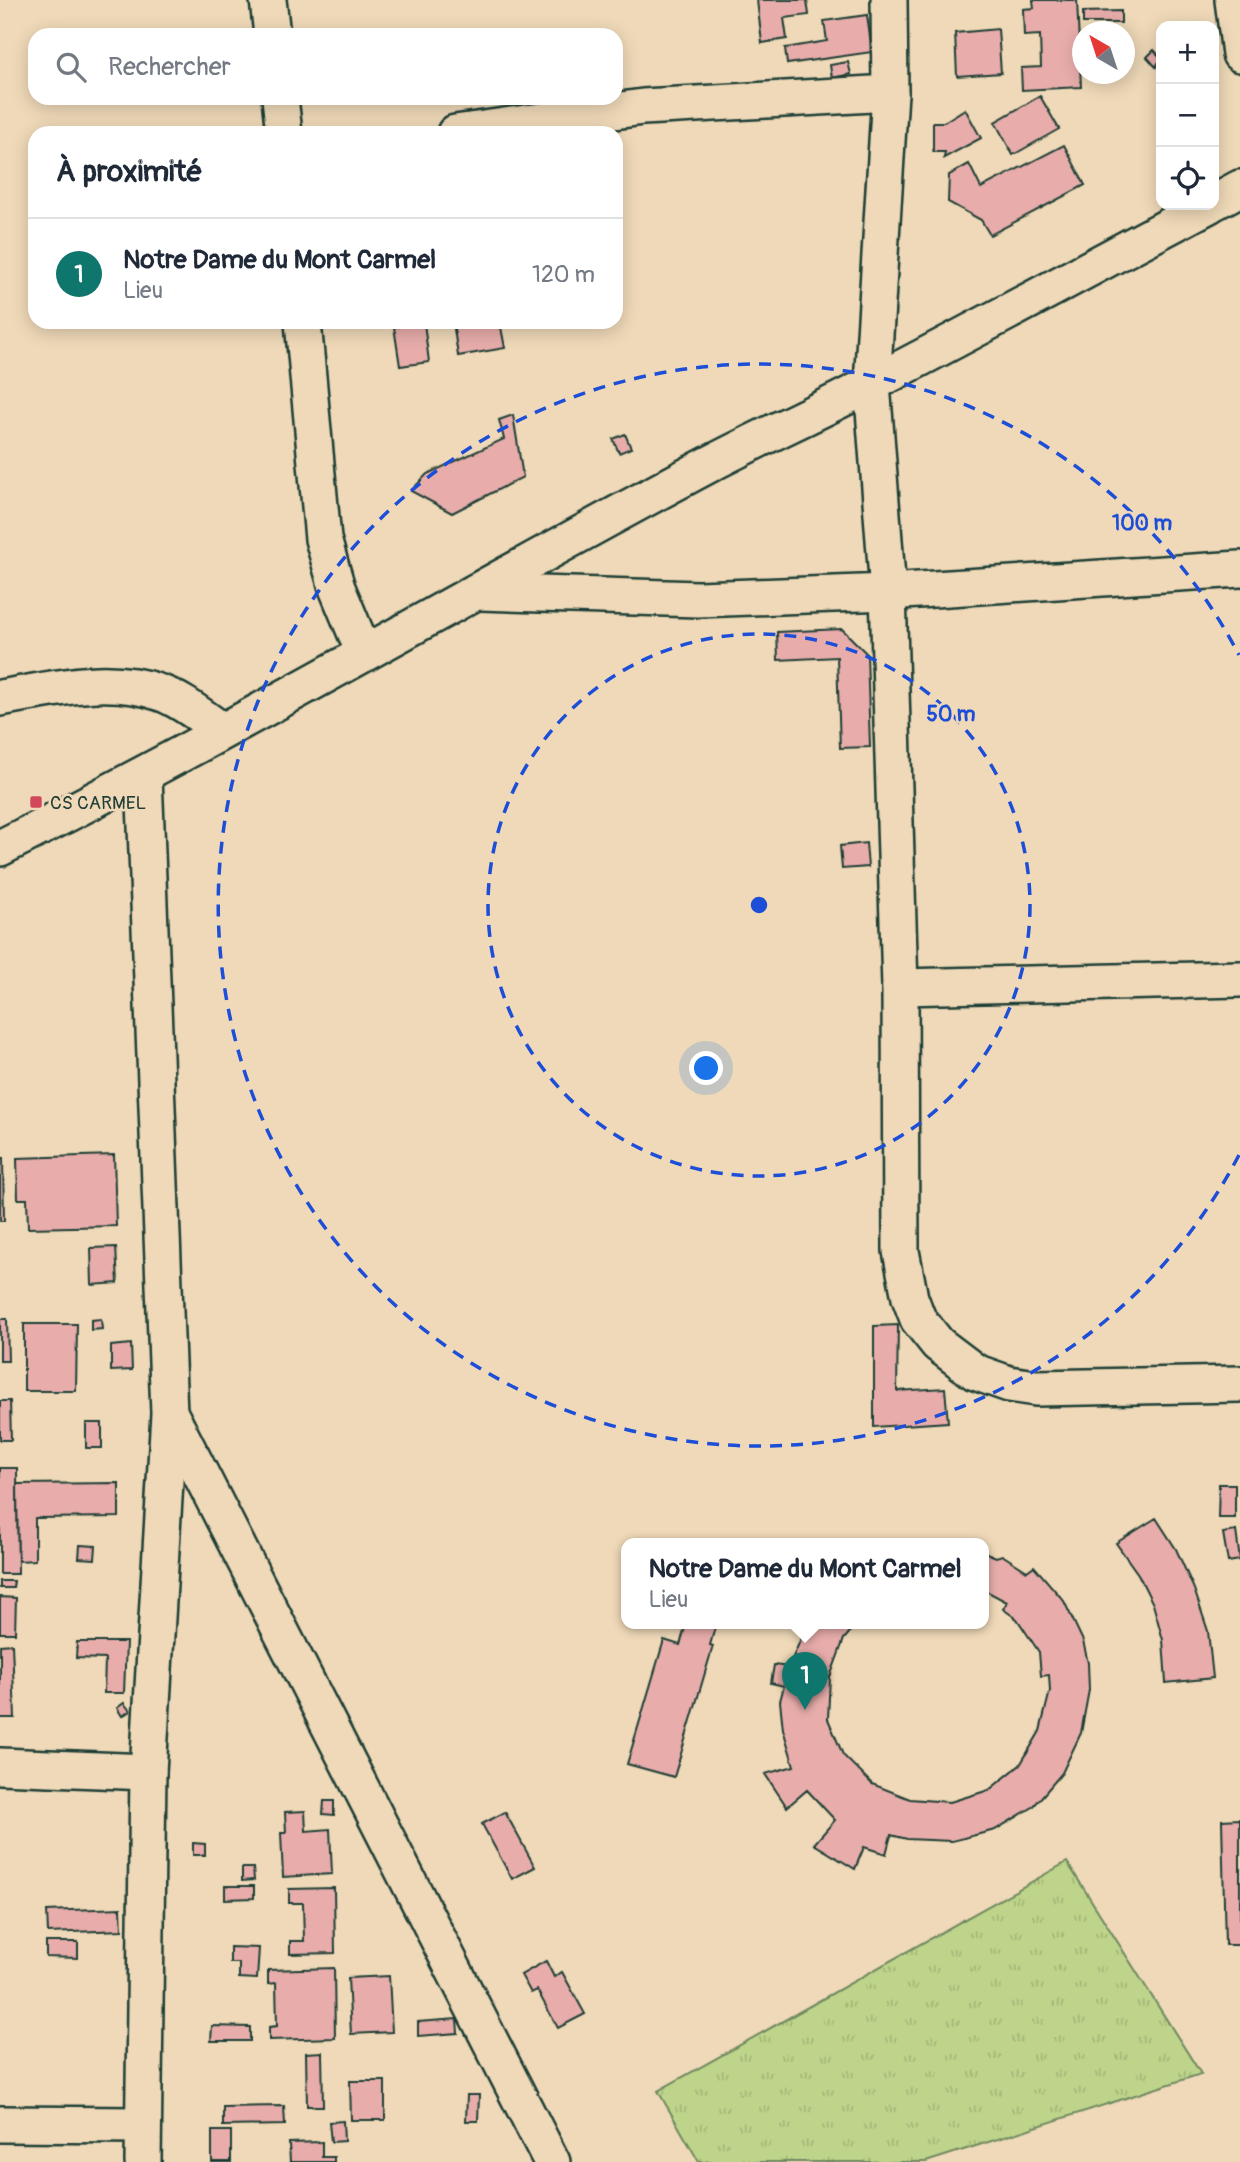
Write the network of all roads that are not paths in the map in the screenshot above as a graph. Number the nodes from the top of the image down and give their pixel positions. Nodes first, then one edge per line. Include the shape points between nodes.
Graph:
1 (268, 0) edge
2 (889, 0) edge
3 (1233, 0) edge
4 (271, 28) edge
5 (1240, 54) edge
6 (890, 93) junction
7 (281, 105) edge
8 (283, 126) edge
9 (506, 126) edge
10 (1240, 188) edge
11 (1219, 199) edge
12 (1200, 210) edge
13 (304, 329) edge
14 (872, 384) junction
15 (1240, 569) edge
16 (480, 592) junction
17 (888, 592) junction
18 (364, 653) junction
19 (0, 698) edge
20 (221, 730) junction
21 (144, 776) junction
22 (0, 848) edge
23 (1240, 979) edge
24 (900, 987) junction
25 (1240, 1384) edge
26 (169, 1413) junction
27 (0, 1766) edge
28 (148, 1772) junction
29 (0, 2124) edge
30 (142, 2125) junction
31 (551, 2161) edge
32 (143, 2162) edge

1 - 4 street
2 - 6 street
3 - 5 street
6 - 9 street via 643,107
6 - 14 street
7 - 8 street
10 - 11 street
12 - 14 street
13 - 18 street via 323,539
14 - 16 street via 709,464
14 - 17 street
15 - 17 street
16 - 17 street via 698,599
16 - 18 street
17 - 24 street
18 - 20 street
19 - 20 street via 86,683 127,685 163,693
20 - 21 street
21 - 22 street
21 - 26 street
23 - 24 street
24 - 25 street via 901,1251 910,1298 926,1330 975,1372 1009,1384 1036,1388
26 - 28 street
26 - 31 street
27 - 28 street
28 - 30 street
29 - 30 street
30 - 32 street

